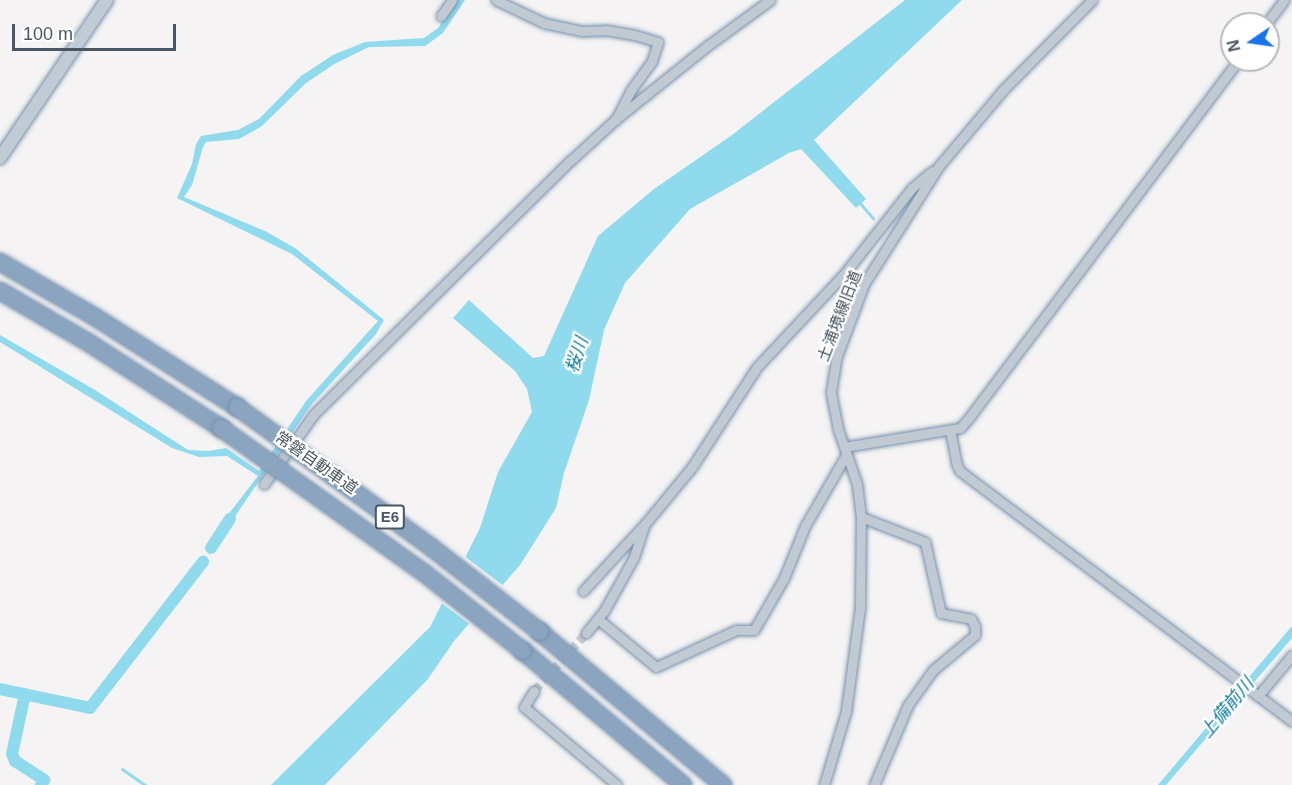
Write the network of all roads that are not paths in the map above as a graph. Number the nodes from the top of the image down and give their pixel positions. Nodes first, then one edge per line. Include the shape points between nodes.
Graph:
1 (107, 0) edge
2 (452, 0) edge
3 (496, 0) edge
4 (770, 0) edge
5 (1092, 0) edge
6 (441, 16) dead end
7 (1230, 72) edge
8 (616, 119) junction
9 (0, 158) edge
10 (939, 166) junction
11 (0, 262) edge
12 (0, 291) edge
13 (950, 430) junction
14 (845, 451) junction
15 (264, 484) dead end
16 (861, 517) junction
17 (645, 524) junction
18 (583, 591) dead end
19 (597, 619) junction
20 (586, 633) tunnel mouth
21 (1292, 656) edge
22 (534, 691) tunnel mouth
23 (1256, 694) junction
24 (1292, 721) edge
25 (617, 785) edge
26 (683, 785) edge
27 (723, 785) edge
28 (824, 785) edge
29 (874, 785) edge

1 - 9 street
2 - 6 street
3 - 8 street via 544,23 583,31 626,33 658,42 652,61
4 - 8 street
5 - 10 street, 土浦境線旧道 via 1003,90
7 - 13 street via 968,419 960,428
8 - 15 street via 314,414
10 - 14 street, 土浦境線旧道 via 864,284 837,356 831,392
10 - 17 street via 912,188 844,274 757,367 692,467
11 - 27 highway, 常磐自動車道 / E6, bridge via 237,407 431,547
12 - 26 highway, 常磐自動車道 / E6, bridge via 221,428 405,559 523,651
13 - 14 street
13 - 23 street via 960,471
14 - 16 street, 土浦境線旧道 via 857,484
14 - 19 street via 805,526 784,578 754,630 736,630 656,667
16 - 28 street, 土浦境線旧道 via 860,607 847,700
16 - 29 street via 925,542 941,613 971,619 975,627 975,635 933,670 908,705
17 - 18 street
17 - 19 street via 634,557
19 - 20 street
21 - 23 street
22 - 25 street via 524,707
23 - 24 street

